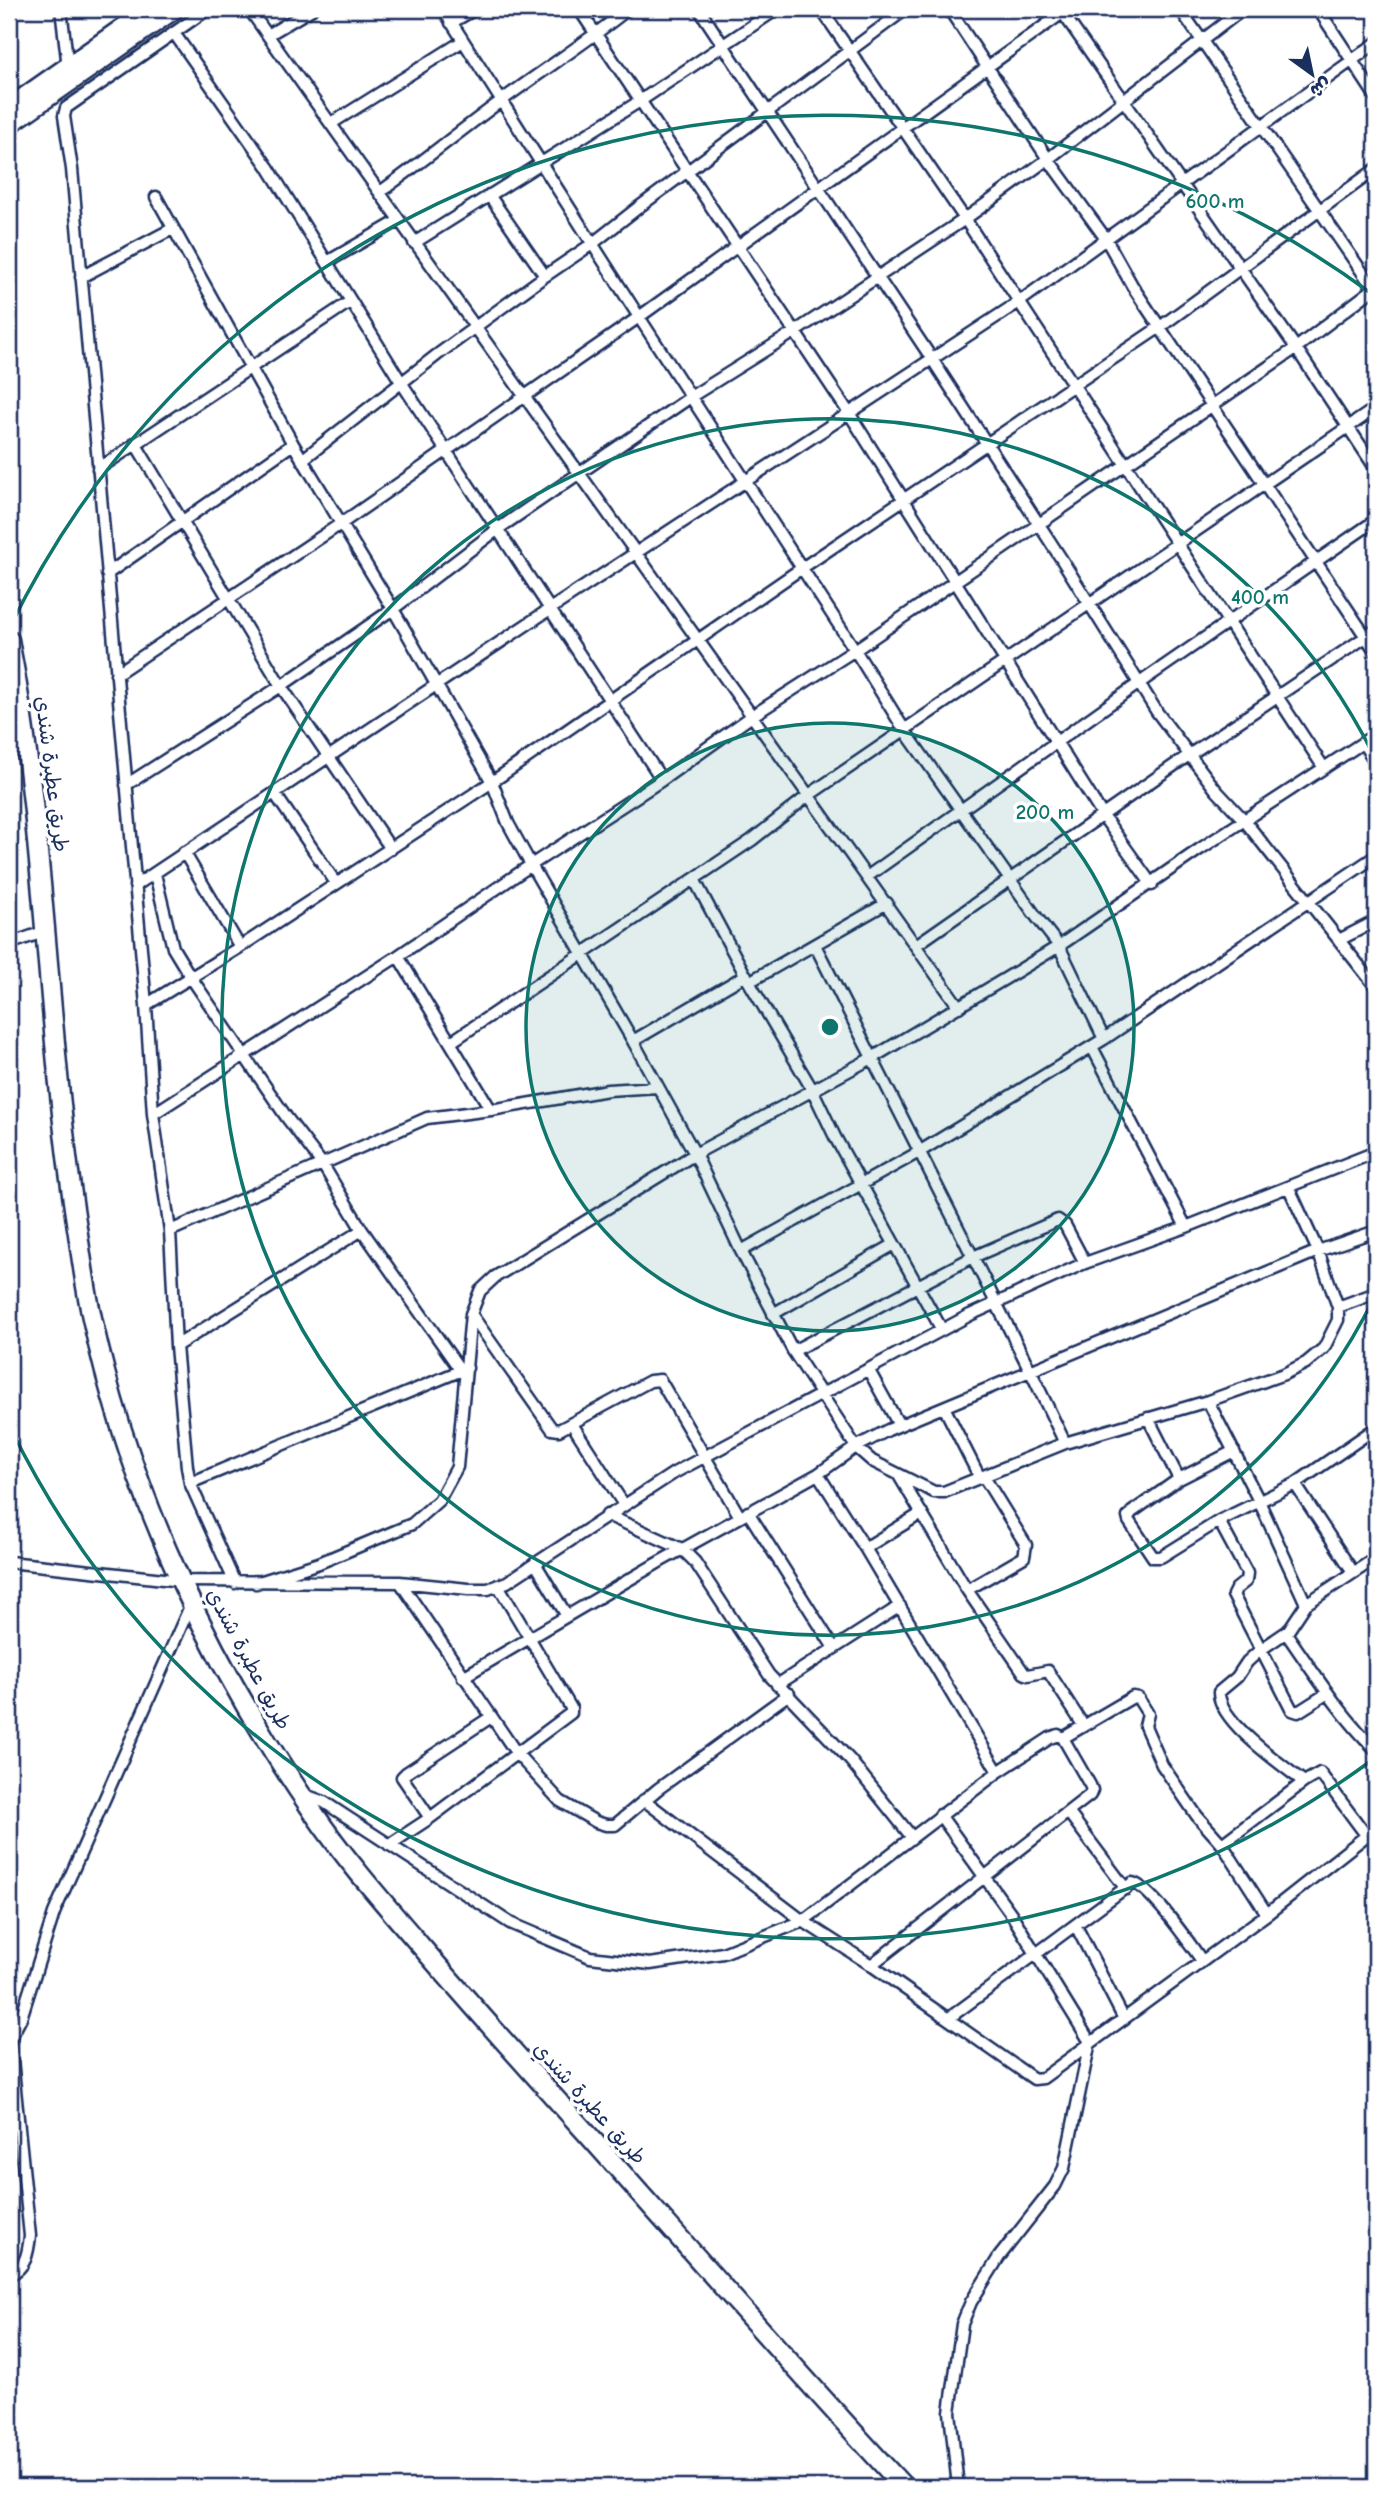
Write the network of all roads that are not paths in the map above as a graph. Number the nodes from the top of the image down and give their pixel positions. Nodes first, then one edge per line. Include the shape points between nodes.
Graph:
1 (61, 9) edge
2 (150, 9) edge
3 (174, 9) edge
4 (208, 9) edge
5 (249, 9) edge
6 (312, 9) edge
7 (443, 9) edge
8 (475, 9) edge
9 (579, 9) edge
10 (628, 9) edge
11 (699, 9) edge
12 (778, 9) edge
13 (821, 9) edge
14 (906, 9) edge
15 (949, 9) edge
16 (1180, 9) edge
17 (1243, 9) edge
18 (1318, 9) edge
19 (1064, 10) edge
20 (451, 23) junction
21 (174, 33) junction
22 (268, 35) junction
23 (596, 35) junction
24 (463, 41) junction
25 (1202, 41) junction
26 (1376, 43) edge
27 (722, 47) junction
28 (849, 52) junction
29 (1352, 61) junction
30 (68, 67) junction
31 (989, 67) junction
32 (1376, 97) edge
33 (1125, 100) junction
34 (501, 101) junction
35 (640, 101) junction
36 (9, 108) edge
37 (767, 112) junction
38 (332, 123) junction
39 (9, 124) edge
40 (1261, 127) junction
41 (903, 128) junction
42 (1048, 159) junction
43 (542, 164) junction
44 (1376, 169) edge
45 (687, 170) junction
46 (1182, 184) junction
47 (818, 188) junction
48 (380, 192) junction
49 (489, 195) junction
50 (156, 197) dead end
51 (1319, 211) junction
52 (965, 219) junction
53 (398, 221) junction
54 (172, 229) junction
55 (1106, 239) junction
56 (414, 243) junction
57 (592, 244) junction
58 (738, 247) junction
59 (327, 262) junction
60 (1241, 270) junction
61 (545, 276) junction
62 (81, 277) junction
63 (878, 278) junction
64 (1375, 289) edge
65 (351, 301) junction
66 (1019, 302) junction
67 (639, 317) junction
68 (1160, 327) junction
69 (475, 328) junction
70 (796, 331) junction
71 (1296, 348) junction
72 (932, 359) junction
73 (251, 369) junction
74 (401, 382) junction
75 (1074, 386) junction
76 (525, 396) junction
77 (692, 396) junction
78 (1211, 405) junction
79 (1376, 408) edge
80 (849, 413) junction
81 (1348, 428) junction
82 (135, 443) junction
83 (293, 444) junction
84 (987, 445) junction
85 (446, 450) junction
86 (302, 460) junction
87 (1125, 464) junction
88 (98, 469) junction
89 (1376, 469) edge
90 (580, 474) junction
91 (746, 481) junction
92 (1264, 485) junction
93 (905, 500) junction
94 (1376, 520) edge
95 (183, 522) junction
96 (342, 523) junction
97 (1040, 525) junction
98 (498, 529) junction
99 (1177, 542) junction
100 (637, 552) junction
101 (1317, 562) junction
102 (802, 568) junction
103 (107, 574) junction
104 (955, 581) junction
105 (230, 599) junction
106 (1089, 603) junction
107 (393, 609) junction
108 (551, 609) junction
109 (1230, 622) junction
110 (1376, 630) edge
111 (1367, 637) junction
112 (9, 640) edge
113 (699, 641) junction
114 (855, 650) junction
115 (1376, 652) edge
116 (1006, 662) junction
117 (116, 674) junction
118 (1138, 684) junction
119 (281, 686) junction
120 (437, 687) junction
121 (1278, 695) junction
122 (611, 701) junction
123 (752, 716) junction
124 (905, 731) junction
125 (1376, 734) edge
126 (1057, 742) junction
127 (1363, 743) junction
128 (1189, 755) junction
129 (330, 757) junction
130 (1376, 764) edge
131 (1324, 768) junction
132 (662, 780) junction
133 (492, 782) junction
134 (126, 785) junction
135 (275, 794) junction
136 (809, 795) junction
137 (960, 810) junction
138 (1103, 816) junction
139 (1244, 820) junction
140 (391, 849) junction
141 (184, 852) junction
142 (1376, 856) edge
143 (531, 865) junction
144 (155, 874) junction
145 (867, 876) junction
146 (694, 879) junction
147 (1010, 879) junction
148 (336, 883) junction
149 (1152, 885) junction
150 (135, 886) junction
151 (1309, 902) junction
152 (887, 904) junction
153 (1376, 921) edge
154 (46, 931) junction
155 (1339, 940) junction
156 (9, 944) edge
157 (815, 945) junction
158 (916, 945) junction
159 (1059, 946) junction
160 (240, 947) junction
161 (583, 954) junction
162 (398, 956) junction
163 (190, 976) junction
164 (748, 979) junction
165 (1376, 987) edge
166 (146, 1005) junction
167 (959, 1007) junction
168 (1104, 1039) junction
169 (633, 1041) junction
170 (451, 1042) junction
171 (1092, 1047) junction
172 (246, 1056) junction
173 (872, 1058) junction
174 (658, 1087) junction
175 (812, 1089) junction
176 (491, 1110) junction
177 (153, 1114) junction
178 (919, 1152) junction
179 (1376, 1152) edge
180 (695, 1153) junction
181 (323, 1165) junction
182 (862, 1184) junction
183 (1289, 1188) junction
184 (1186, 1227) junction
185 (362, 1230) junction
186 (170, 1231) junction
187 (1376, 1231) edge
188 (893, 1245) junction
189 (741, 1251) junction
190 (1318, 1251) junction
191 (974, 1257) junction
192 (1085, 1263) junction
193 (917, 1288) junction
194 (1376, 1293) edge
195 (997, 1304) junction
196 (1338, 1307) junction
197 (471, 1314) junction
198 (773, 1314) junction
199 (942, 1331) junction
200 (176, 1346) junction
201 (793, 1351) junction
202 (868, 1369) junction
203 (464, 1370) junction
204 (1030, 1370) junction
205 (821, 1393) junction
206 (1208, 1401) junction
207 (944, 1408) junction
208 (1148, 1418) junction
209 (572, 1424) junction
210 (899, 1425) junction
211 (1376, 1428) edge
212 (1065, 1443) junction
213 (856, 1447) junction
214 (1234, 1451) junction
215 (705, 1456) junction
216 (818, 1474) junction
217 (898, 1474) junction
218 (982, 1478) junction
219 (1179, 1479) junction
220 (190, 1483) junction
221 (1295, 1485) junction
222 (1259, 1501) junction
223 (624, 1505) junction
224 (922, 1513) junction
225 (607, 1515) junction
226 (744, 1515) junction
227 (1219, 1521) junction
228 (866, 1548) junction
229 (682, 1549) junction
230 (1376, 1559) edge
231 (9, 1562) edge
232 (535, 1563) junction
233 (1353, 1572) junction
234 (182, 1581) junction
235 (400, 1582) junction
236 (235, 1583) junction
237 (256, 1583) junction
238 (498, 1585) junction
239 (967, 1590) junction
240 (192, 1603) junction
241 (1307, 1604) junction
242 (900, 1606) junction
243 (567, 1616) junction
244 (1286, 1633) junction
245 (528, 1639) junction
246 (834, 1648) junction
247 (1260, 1650) junction
248 (463, 1677) junction
249 (778, 1685) junction
250 (1328, 1693) junction
251 (789, 1694) junction
252 (491, 1717) junction
253 (1083, 1725) junction
254 (1063, 1738) junction
255 (1376, 1750) edge
256 (517, 1754) junction
257 (998, 1772) junction
258 (1304, 1782) junction
259 (301, 1793) junction
260 (644, 1800) junction
261 (1068, 1812) junction
262 (940, 1815) junction
263 (430, 1818) junction
264 (1376, 1828) edge
265 (1366, 1835) junction
266 (911, 1836) junction
267 (389, 1844) junction
268 (1222, 1844) junction
269 (986, 1876) junction
270 (1126, 1889) junction
271 (1267, 1914) junction
272 (803, 1921) junction
273 (1076, 1926) junction
274 (1037, 1953) junction
275 (1202, 1961) junction
276 (871, 1965) junction
277 (949, 2018) junction
278 (1124, 2019) junction
279 (9, 2041) edge
280 (1090, 2042) junction
281 (9, 2275) edge
282 (904, 2487) edge
283 (958, 2487) edge

1 - 30 street
2 - 30 highway
3 - 39 highway
4 - 21 street
5 - 22 street
6 - 22 street
7 - 20 street
8 - 20 street
9 - 23 street
10 - 23 street
11 - 27 street
12 - 27 street
13 - 28 street
14 - 28 street
15 - 31 street
16 - 25 street
17 - 25 street
18 - 29 street
19 - 31 street
19 - 33 street
20 - 24 street
21 - 59 street via 268,167
21 - 62 street via 66,108
22 - 38 street
23 - 34 street
23 - 35 street
24 - 34 street
24 - 38 street
25 - 33 street
25 - 40 street
26 - 29 street
27 - 35 street
27 - 37 street
28 - 37 street
28 - 41 street
29 - 32 street
29 - 40 street
30 - 36 highway
31 - 41 street
31 - 42 street
33 - 42 street
33 - 46 street
34 - 43 street
34 - 48 street
35 - 43 street
35 - 45 street
37 - 45 street
37 - 47 street
38 - 48 street
40 - 46 street
40 - 51 street
41 - 47 street
41 - 52 street
42 - 52 street
42 - 55 street
43 - 49 street
43 - 57 street
44 - 51 street
45 - 57 street
45 - 58 street
46 - 55 street
46 - 60 street
47 - 58 street
47 - 63 street
48 - 53 street
49 - 56 street
49 - 61 street
50 - 54 street
51 - 60 street
51 - 64 street
52 - 63 street
52 - 66 street
53 - 56 street
53 - 59 street
54 - 62 street
54 - 73 street
55 - 66 street
55 - 68 street
56 - 69 street
57 - 61 street
57 - 67 street
58 - 67 street
58 - 70 street
59 - 65 street
60 - 68 street
60 - 71 street
61 - 69 street
62 - 88 street
63 - 70 street
63 - 72 street
64 - 71 street
65 - 73 street
65 - 74 street
66 - 72 street
66 - 75 street
67 - 76 street
67 - 77 street
68 - 75 street
68 - 78 street
69 - 74 street
69 - 76 street
70 - 77 street
70 - 80 street
71 - 78 street
71 - 81 street
72 - 80 street
72 - 84 street
73 - 82 street
73 - 83 street
74 - 85 street
74 - 86 street
75 - 84 street
75 - 87 street
76 - 85 street
76 - 90 street
77 - 90 street
77 - 91 street
78 - 87 street
78 - 92 street
79 - 81 street
80 - 91 street
80 - 93 street
81 - 89 street
81 - 92 street
82 - 88 street
82 - 95 street
83 - 86 street
83 - 95 street
84 - 93 street
84 - 97 street
85 - 96 street
85 - 98 street
86 - 96 street
87 - 97 street
87 - 99 street
88 - 103 street
90 - 98 street
90 - 100 street
91 - 100 street
91 - 102 street
92 - 99 street
92 - 101 street
93 - 102 street
93 - 104 street
94 - 101 street
95 - 103 street
95 - 105 street
96 - 105 street
96 - 107 street
97 - 104 street
97 - 106 street
98 - 107 street
98 - 108 street
99 - 106 street
99 - 109 street
100 - 108 street
100 - 113 street
101 - 109 street
101 - 111 street
102 - 113 street
102 - 114 street
103 - 117 street
104 - 114 street
104 - 116 street
105 - 117 street
105 - 119 street
106 - 116 street
106 - 118 street
107 - 119 street
107 - 120 street
108 - 120 street
108 - 122 street
109 - 118 street
109 - 121 street
110 - 111 street
111 - 115 street
111 - 121 street
112 - 154 highway, طريق عطبرة شندي via 21,702
113 - 122 street
113 - 123 street
114 - 123 street
114 - 124 street
116 - 124 street
116 - 126 street
117 - 134 street
118 - 126 street
118 - 128 street
119 - 129 street
119 - 134 street
120 - 129 street
120 - 133 street
121 - 128 street
121 - 131 street
122 - 132 street
122 - 133 street
123 - 132 street
123 - 136 street
124 - 136 street
124 - 137 street
125 - 127 street
126 - 137 street
126 - 138 street
127 - 130 street
127 - 131 street
128 - 138 street
128 - 139 street
129 - 135 street
129 - 140 street
131 - 139 street
132 - 143 street
133 - 140 street
133 - 143 street
134 - 150 street
135 - 141 street
135 - 148 street
136 - 145 street
136 - 146 street via 752,841
137 - 145 street
137 - 147 street
138 - 147 street
138 - 149 street
139 - 149 street
139 - 151 street
140 - 148 street
141 - 144 street
141 - 160 street
142 - 151 street
143 - 161 street
143 - 162 street
144 - 150 street
144 - 163 street via 173,947
145 - 152 street
146 - 161 street
146 - 164 street
147 - 158 street
147 - 159 street
148 - 160 street
149 - 159 street
150 - 166 street
151 - 155 street
151 - 168 street
152 - 157 street
152 - 158 street
153 - 155 street
154 - 156 street
154 - 234 highway, طريق عطبرة شندي via 58,1085 91,1315 121,1430
155 - 165 street
157 - 164 street
157 - 173 street
158 - 167 street
159 - 167 street
159 - 168 street
160 - 163 street
161 - 169 street
161 - 170 street
162 - 170 street
162 - 172 street
163 - 166 street
163 - 172 street
164 - 169 street
164 - 175 street
166 - 177 street
167 - 173 street
168 - 171 street
169 - 174 street
170 - 176 street
171 - 178 street
171 - 184 street
172 - 177 street
172 - 181 street
173 - 175 street
173 - 178 street
174 - 176 street via 608,1090
174 - 180 street
175 - 180 street
175 - 182 street
176 - 181 street via 427,1118
177 - 186 street
178 - 182 street
178 - 191 street
179 - 183 street
180 - 189 street
180 - 197 street via 495,1277 480,1292
181 - 185 street
181 - 186 street
182 - 188 street
182 - 189 street
183 - 184 street
183 - 190 street
184 - 192 street
185 - 200 street
185 - 203 street
186 - 200 street
187 - 190 street
188 - 193 street
188 - 198 street
189 - 198 street
190 - 196 street
190 - 204 street
191 - 192 street via 1058,1220
191 - 193 street
191 - 195 street
192 - 195 street
193 - 199 street
193 - 201 street
194 - 196 street
195 - 199 street
195 - 204 street
196 - 206 street via 1331,1336 1306,1363
197 - 203 street
197 - 209 street via 552,1429
198 - 201 street
199 - 202 street
200 - 220 street
201 - 205 street
202 - 205 street
202 - 210 street
203 - 220 street
203 - 237 street via 457,1467 439,1500 412,1524 319,1563
204 - 207 street
204 - 212 street
205 - 213 street
205 - 215 street
206 - 208 street
206 - 214 street
207 - 210 street
207 - 218 street
208 - 212 street
208 - 219 street
209 - 215 street via 650,1381 660,1380
209 - 223 street
210 - 213 street
211 - 221 street
212 - 218 street
213 - 216 street
213 - 217 street
214 - 219 street
214 - 222 street
215 - 223 street
215 - 226 street
216 - 226 street
216 - 228 street
217 - 218 street via 934,1492
217 - 224 street
218 - 239 street via 1027,1551
219 - 227 street via 1128,1517 1153,1557 1161,1557
220 - 236 street
221 - 222 street
221 - 233 street
222 - 227 street
222 - 241 street
223 - 225 street
224 - 228 street
224 - 239 street
225 - 229 street
225 - 232 street
226 - 229 street
226 - 246 street
227 - 247 street via 1247,1573 1233,1595
228 - 242 street
229 - 243 street
229 - 249 street
230 - 233 street
231 - 234 street
232 - 238 street
232 - 243 street
233 - 241 street
234 - 236 street
234 - 240 highway, طريق عطبرة شندي
235 - 237 street
235 - 238 street via 468,1589
235 - 248 street
236 - 237 street
238 - 245 street
239 - 253 street via 1024,1674 1048,1671
240 - 259 highway, طريق عطبرة شندي via 240,1697
240 - 279 street via 54,1913 21,2018
241 - 244 street
242 - 246 street
242 - 257 street
243 - 245 street
244 - 247 street
244 - 250 street
245 - 248 street
245 - 256 street via 571,1713
246 - 249 street
247 - 250 street via 1295,1712
247 - 258 street via 1222,1689 1219,1698 1231,1720
248 - 252 street
249 - 251 street
250 - 255 street
251 - 260 street
251 - 266 street via 850,1759
252 - 256 street
252 - 263 street via 402,1777
253 - 254 street
253 - 268 street via 1133,1697 1139,1698 1162,1765
254 - 257 street via 1050,1738
254 - 261 street via 1092,1790
256 - 260 street via 560,1801 596,1822 615,1825
256 - 263 street
257 - 262 street
258 - 265 street via 1320,1773
258 - 268 street
259 - 267 street via 324,1802
259 - 282 highway, طريق عطبرة شندي via 430,1956
260 - 272 street
261 - 269 street
261 - 270 street
262 - 266 street
262 - 269 street
263 - 267 street
264 - 265 street
265 - 271 street
266 - 272 street
267 - 272 street via 510,1923 590,1957 650,1964 723,1953
268 - 271 street
269 - 274 street
269 - 276 street
270 - 273 street
270 - 275 street via 1132,1883 1140,1885
271 - 275 street
272 - 276 street
273 - 274 street
273 - 278 street
274 - 277 street
274 - 280 street
275 - 278 street
276 - 277 street
277 - 280 street via 1034,2079 1043,2078
278 - 280 street
279 - 281 street via 30,2236 28,2255 19,2271
280 - 283 street via 1064,2168 999,2257 962,2324 950,2412

